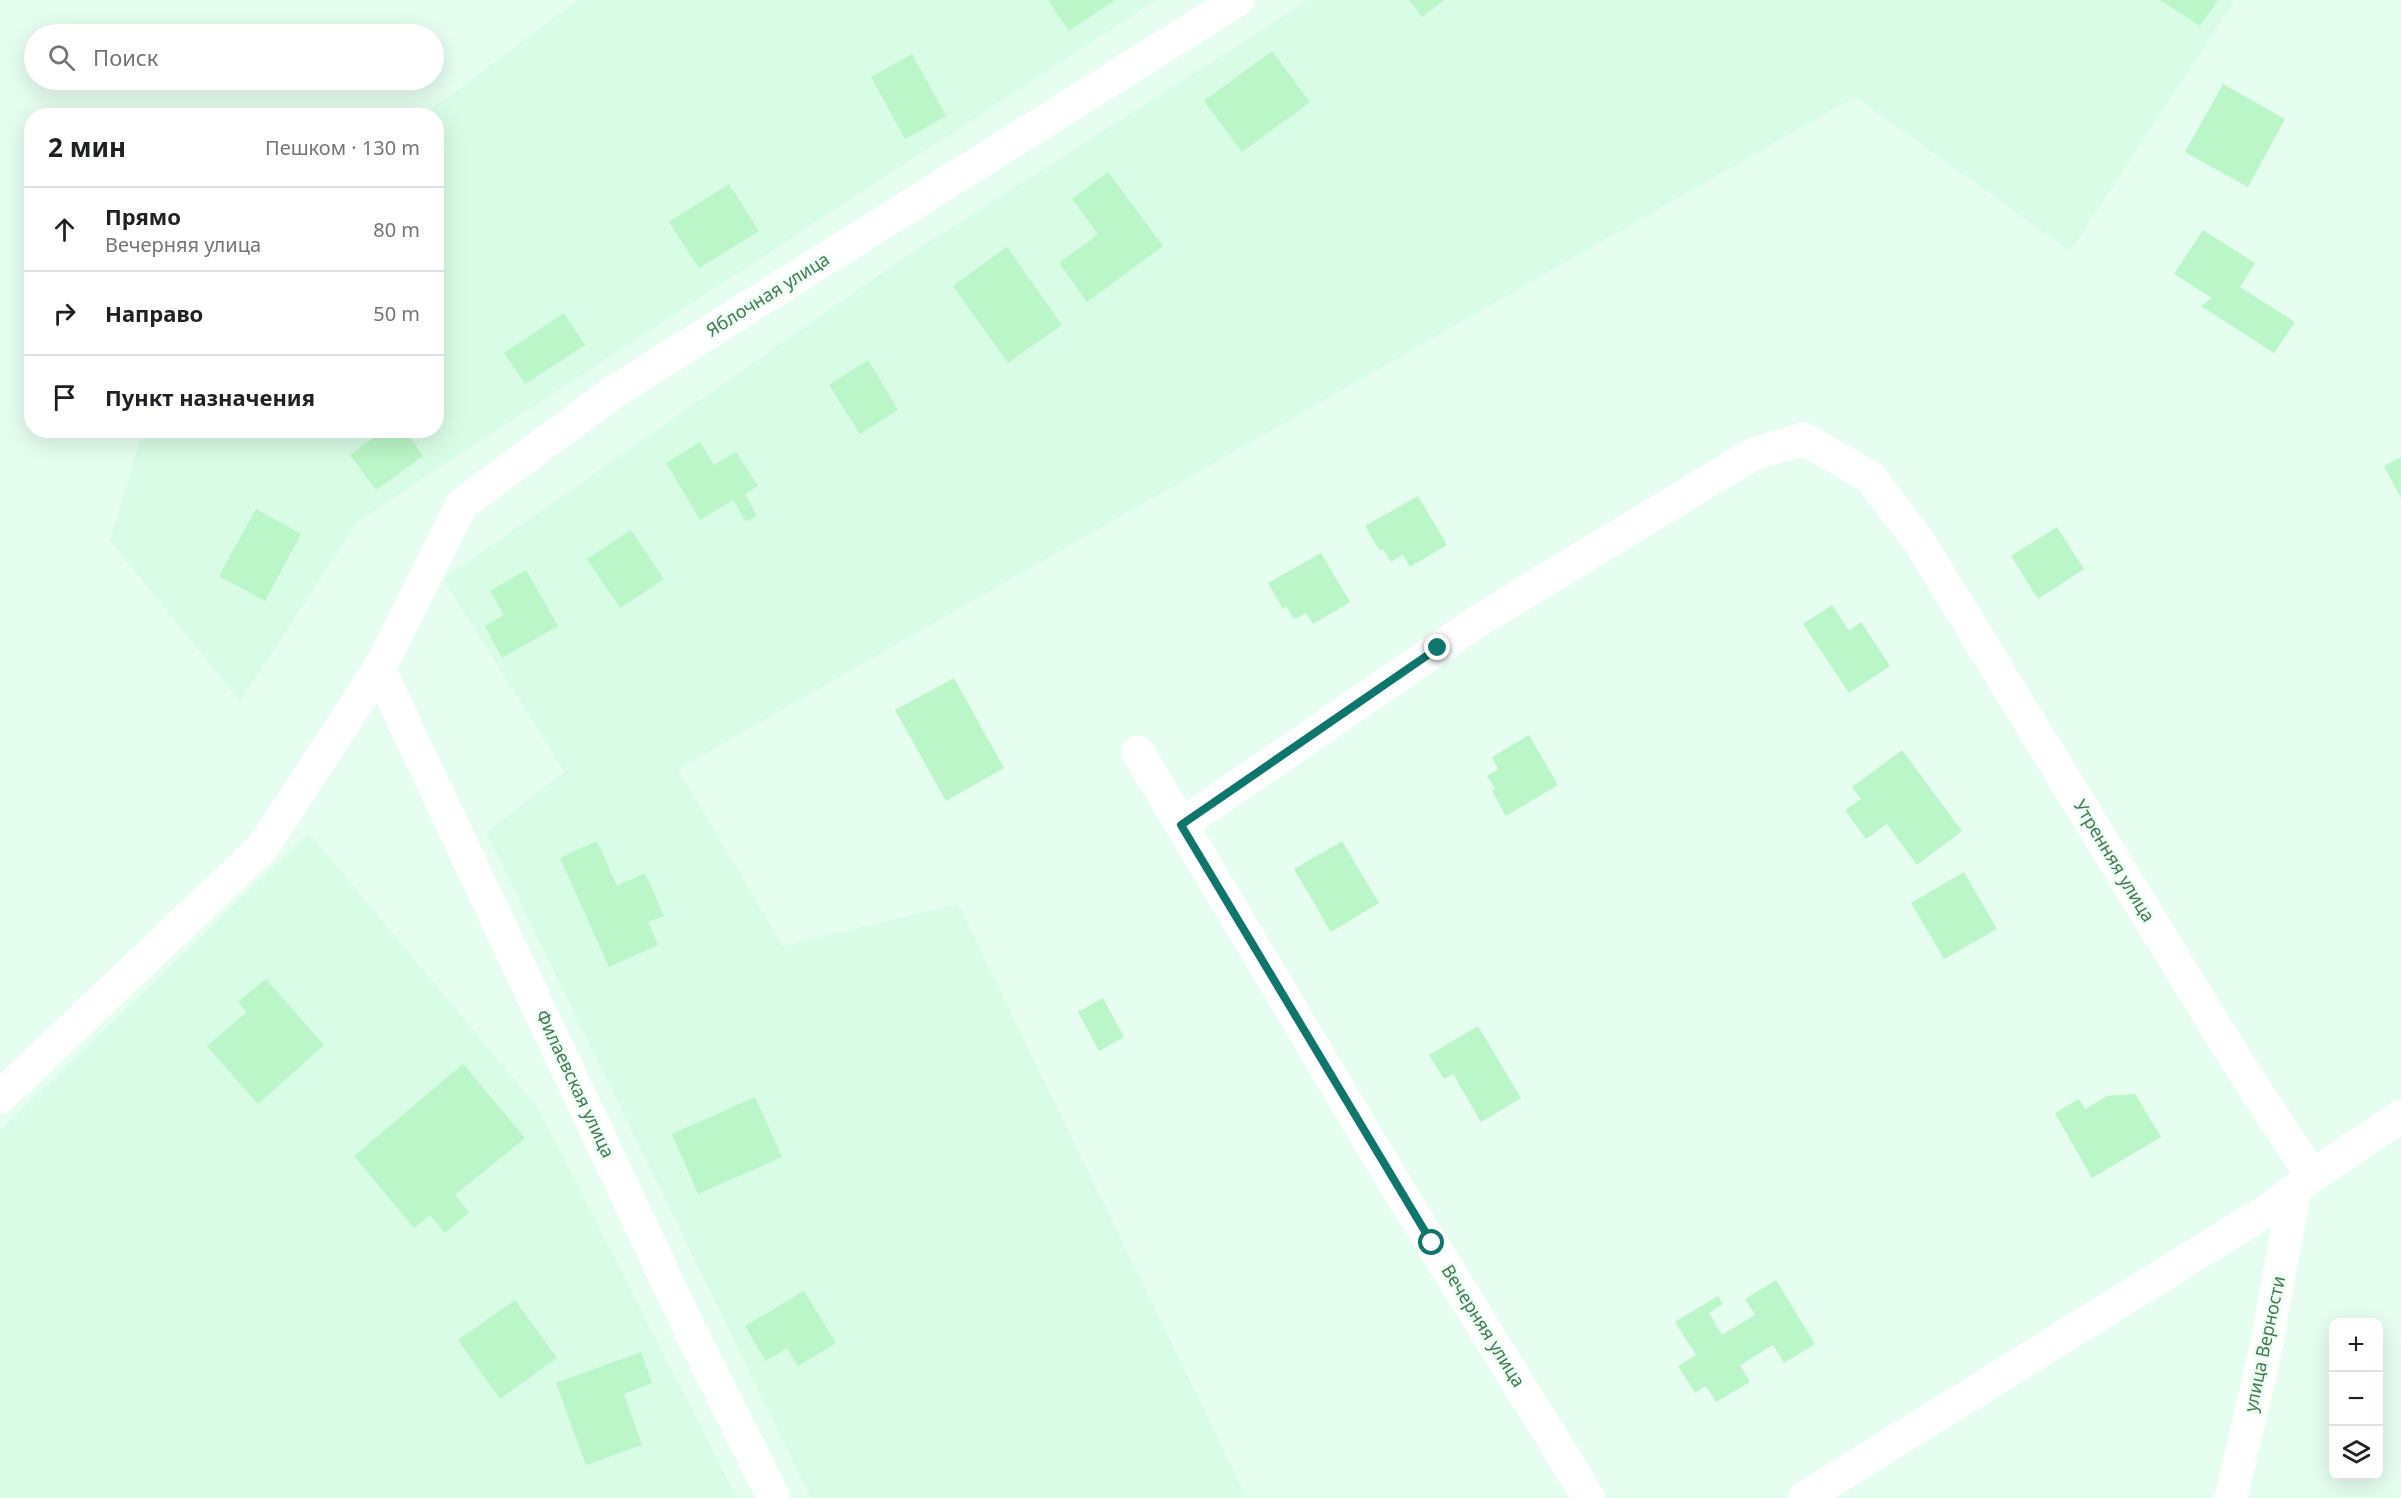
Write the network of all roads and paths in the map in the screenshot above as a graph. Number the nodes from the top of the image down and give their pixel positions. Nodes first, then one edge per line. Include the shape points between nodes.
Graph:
1 (1238, 0) edge
2 (379, 669) junction
3 (1138, 752) dead end
4 (1181, 825) junction
5 (0, 1096) edge
6 (2401, 1116) edge
7 (2303, 1183) junction
8 (774, 1498) edge
9 (1589, 1498) edge
10 (1804, 1498) edge
11 (2230, 1498) edge

1 - 2 street, Яблочная улица via 615,391 461,505
2 - 5 street, Яблочная улица via 263,847
2 - 8 street, Филаевская улица via 691,1332
3 - 4 street, Вечерняя улица
4 - 7 street, Утренняя улица via 1478,621 1753,454 1804,439 1869,477 1920,543 2235,1058
4 - 9 street, Вечерняя улица via 1395,1184
6 - 7 street
7 - 10 street via 2274,1206
7 - 11 street, улица Верности

